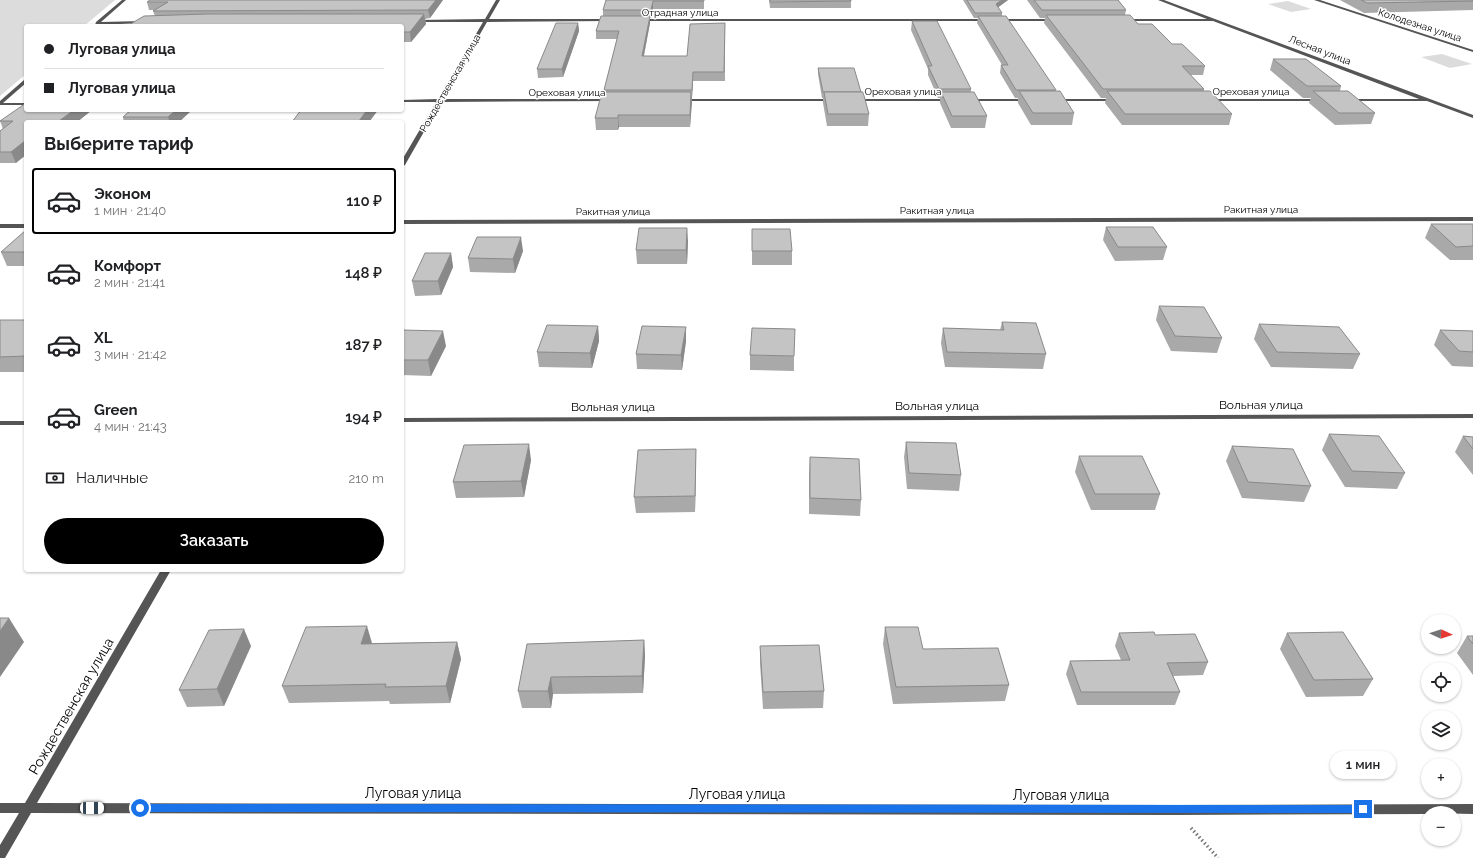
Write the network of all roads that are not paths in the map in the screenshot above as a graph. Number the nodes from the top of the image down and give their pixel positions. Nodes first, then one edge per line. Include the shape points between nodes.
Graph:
1 (124, 0) edge
2 (498, 0) edge
3 (1160, 0) edge
4 (1316, 0) edge
5 (486, 20) junction
6 (613, 20) edge
7 (636, 20) edge
8 (1064, 20) edge
9 (1119, 20) edge
10 (1214, 20) junction
11 (407, 21) edge
12 (150, 22) edge
13 (96, 24) edge
14 (113, 24) edge
15 (1473, 51) edge
16 (24, 83) edge
17 (616, 100) edge
18 (671, 100) edge
19 (839, 100) edge
20 (846, 100) edge
21 (958, 100) edge
22 (966, 100) edge
23 (1038, 100) edge
24 (1046, 100) edge
25 (1117, 100) edge
26 (1205, 100) edge
27 (1324, 100) edge
28 (1340, 100) edge
29 (1428, 100) junction
30 (404, 101) edge
31 (440, 101) junction
32 (0, 103) edge
33 (24, 104) edge
34 (1473, 117) edge
35 (404, 162) edge
36 (1473, 219) edge
37 (404, 222) edge
38 (0, 226) edge
39 (24, 226) edge
40 (1473, 416) edge
41 (404, 420) edge
42 (0, 423) edge
43 (24, 423) edge
44 (165, 572) edge
45 (0, 808) edge
46 (29, 808) junction
47 (1473, 809) edge
48 (0, 856) edge

1 - 13 street
2 - 5 street, Рождественская улица
3 - 10 street, Лесная улица
4 - 15 street, Колодезная улица
5 - 6 street
5 - 11 street
5 - 31 street, Рождественская улица
7 - 8 street, Отрадная улица
9 - 10 street
10 - 29 street, Лесная улица
12 - 14 street
16 - 32 street
17 - 31 street, Ореховая улица
18 - 19 street
20 - 21 street, Ореховая улица
22 - 23 street
24 - 25 street
26 - 27 street, Ореховая улица
28 - 29 street
29 - 34 street, Лесная улица
30 - 31 street, Ореховая улица
31 - 35 street, Рождественская улица
32 - 33 street
36 - 37 street, Ракитная улица
38 - 39 street
40 - 41 street, Вольная улица
42 - 43 street
44 - 46 street, Рождественская улица
45 - 46 street, Луговая улица
46 - 47 street, Луговая улица
46 - 48 street, Рождественская улица

